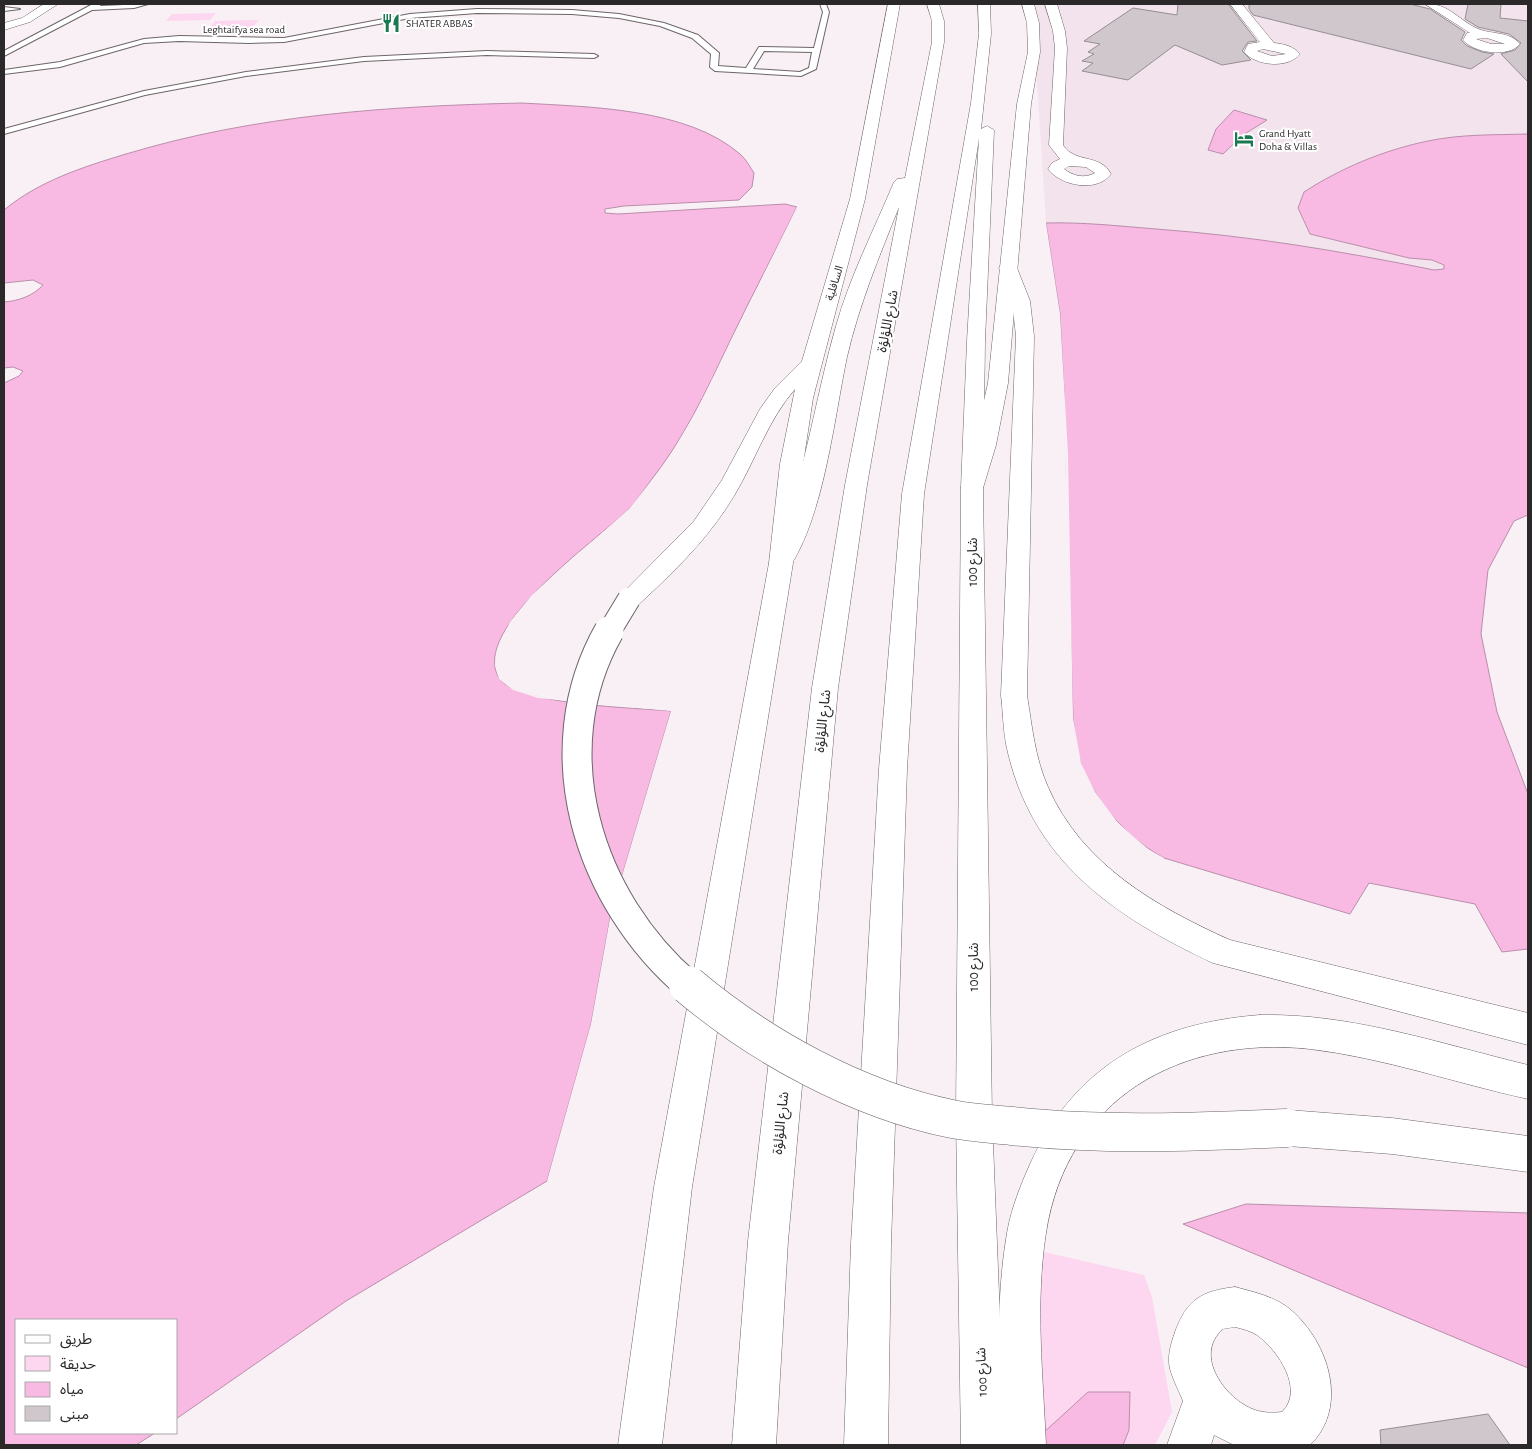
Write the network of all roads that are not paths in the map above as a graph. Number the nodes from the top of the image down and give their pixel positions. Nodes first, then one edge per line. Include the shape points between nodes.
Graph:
1 (52, 4) edge
2 (98, 4) edge
3 (145, 4) edge
4 (823, 4) edge
5 (894, 4) edge
6 (932, 4) edge
7 (984, 4) edge
8 (1028, 4) edge
9 (1050, 4) edge
10 (1236, 4) edge
11 (1431, 4) edge
12 (91, 8) junction
13 (4, 9) edge
14 (17, 9) dead end
15 (4, 27) edge
16 (1481, 34) dead end
17 (1270, 46) dead end
18 (816, 50) junction
19 (4, 54) edge
20 (594, 56) dead end
21 (4, 72) edge
22 (748, 72) junction
23 (978, 103) junction
24 (4, 132) edge
25 (920, 134) junction
26 (1073, 162) dead end
27 (1008, 268) junction
28 (812, 363) junction
29 (972, 488) junction
30 (781, 562) junction
31 (1528, 1029) edge
32 (1528, 1082) edge
33 (1528, 1154) edge
34 (1204, 1403) junction
35 (1234, 1440) edge
36 (640, 1445) edge
37 (754, 1445) edge
38 (866, 1445) edge
39 (983, 1445) edge
40 (1024, 1445) edge
41 (1189, 1445) edge

1 - 15 street via 26,20
2 - 12 lane
3 - 12 lane
4 - 18 lane, Leghtaifya sea road via 826,12
5 - 28 street, السافلية via 851,228
6 - 25 street, شارع اللؤلؤة via 939,31
7 - 23 street via 985,34
8 - 27 street via 1033,23 1034,52 1024,104
9 - 26 street via 1061,48 1056,145
10 - 17 street
11 - 16 street
12 - 19 lane
13 - 14 lane
18 - 22 lane via 762,49
18 - 22 lane, Leghtaifya sea road via 812,69 808,72
20 - 24 lane via 468,54 364,60 246,74 144,93
21 - 22 lane, Leghtaifya sea road via 65,64 146,41 285,40 409,16 502,10 606,15 663,25 695,36 707,44 715,53 716,68
23 - 29 street via 987,131
23 - 38 street via 913,494 892,788 871,1235
25 - 30 street via 845,326 804,506
25 - 37 street, شارع اللؤلؤة via 856,485 826,688 768,1241
27 - 29 street via 994,410
27 - 31 street via 1021,301 1025,336 1015,721 1029,775 1040,804 1057,833 1080,862 1123,899 1183,935 1225,953
28 - 30 street, السافلية via 788,480
28 - 33 street, bridge via 777,396 740,469 701,526 666,565 629,598 591,666 580,705 575,747 578,791 590,837 608,884 636,930 674,974 722,1015 791,1058 868,1093 950,1119 1034,1129 1118,1132 1288,1128 1392,1136
29 - 39 street, شارع 100 via 974,1118
30 - 36 street via 673,1187
32 - 40 street via 1380,1046 1276,1031 1227,1035 1180,1046 1137,1064 1099,1092 1067,1130 1043,1176 1027,1231 1021,1292
34 - 35 street
34 - 35 street via 1192,1381 1188,1357 1191,1336 1201,1320 1216,1310 1235,1307 1256,1312 1276,1324 1293,1342 1306,1363 1311,1387 1310,1409 1301,1426 1285,1437 1265,1441
34 - 41 street

